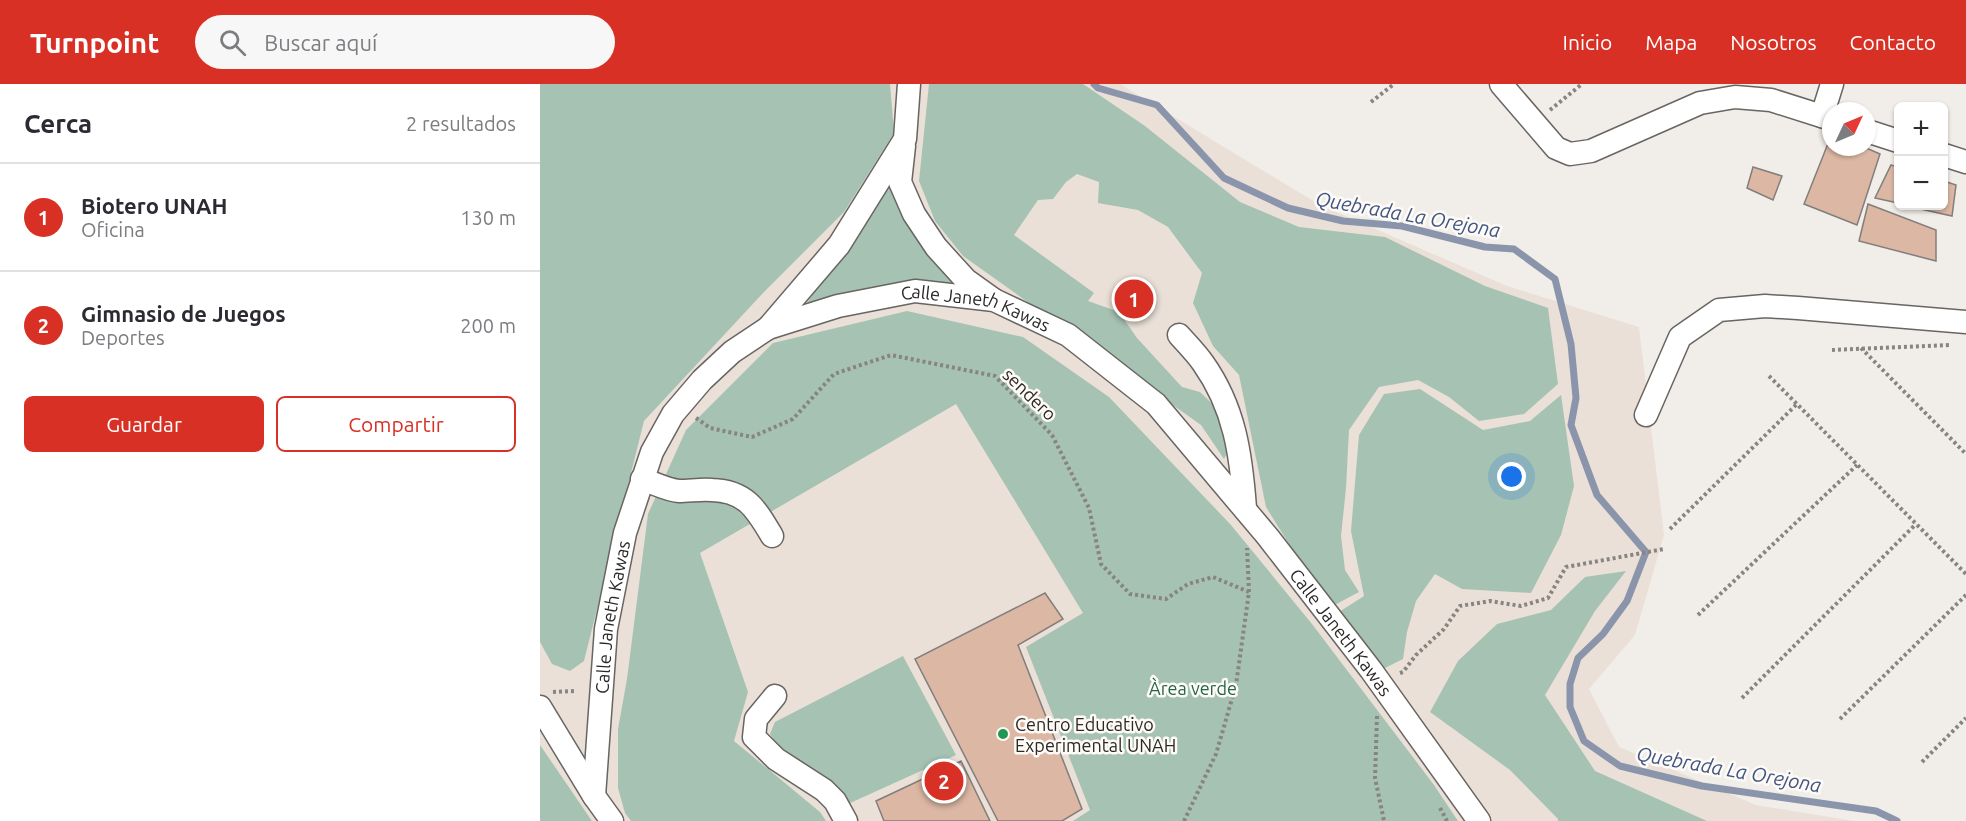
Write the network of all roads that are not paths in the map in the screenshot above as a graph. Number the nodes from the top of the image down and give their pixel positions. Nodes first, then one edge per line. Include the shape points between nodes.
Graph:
1 (909, 84) edge
2 (1501, 84) edge
3 (1832, 84) edge
4 (1829, 102) edge
5 (1822, 117) edge
6 (1876, 134) edge
7 (905, 139) junction
8 (1894, 139) edge
9 (1947, 156) edge
10 (1966, 162) edge
11 (994, 300) junction
12 (1966, 322) edge
13 (768, 328) junction
14 (1179, 335) dead end
15 (1646, 415) dead end
16 (642, 479) junction
17 (1245, 508) junction
18 (772, 536) dead end
19 (775, 696) dead end
20 (540, 707) edge
21 (594, 796) junction
22 (612, 821) edge
23 (846, 821) edge
24 (1479, 821) edge

1 - 7 street
2 - 5 street via 1556,148 1569,154 1591,152 1700,103 1735,97 1771,100
3 - 4 street
6 - 8 street
7 - 11 street via 900,182 914,214 936,247 966,280
7 - 13 street via 839,245
9 - 10 street
11 - 13 street, Calle Janeth Kawas via 915,291 838,306
11 - 17 street, Calle Janeth Kawas via 1068,335 1156,404
12 - 15 street via 1765,306 1719,310 1680,337
13 - 16 street, Calle Janeth Kawas via 732,352 673,414
14 - 17 street via 1203,362 1228,407 1241,456
16 - 18 street via 676,491 730,492 758,511
16 - 21 street, Calle Janeth Kawas via 625,533 606,629
17 - 24 street, Calle Janeth Kawas via 1381,682
19 - 23 street via 756,719 754,737 776,759 824,790
20 - 21 street
21 - 22 street

